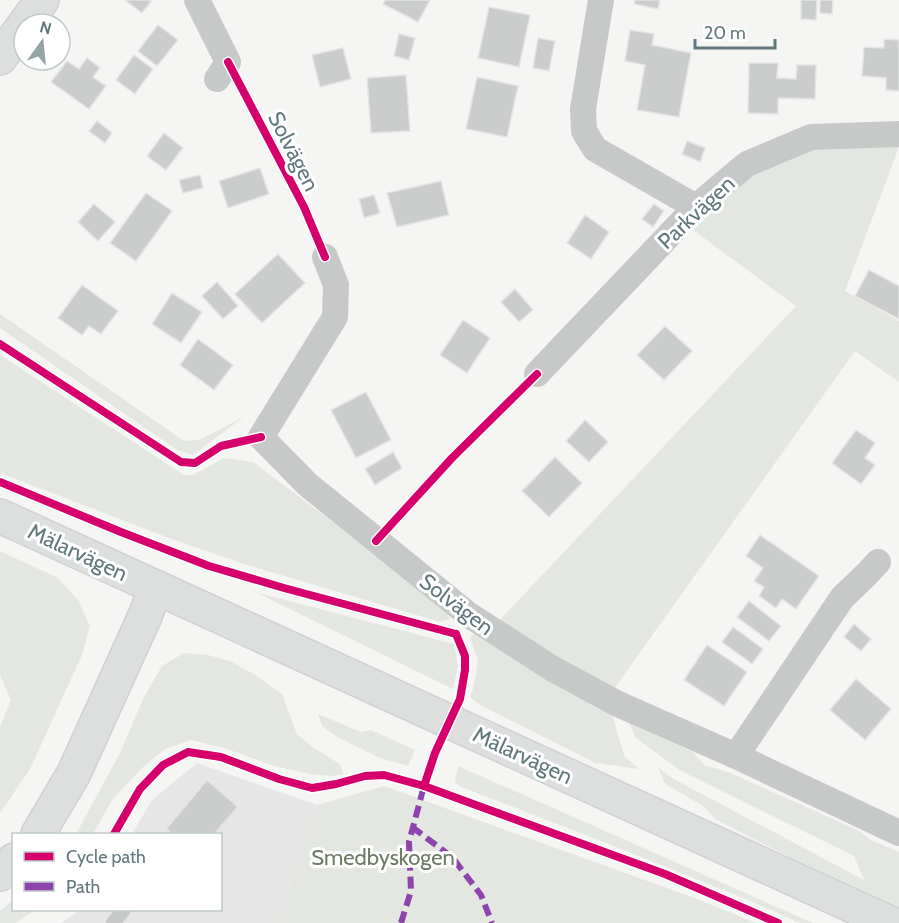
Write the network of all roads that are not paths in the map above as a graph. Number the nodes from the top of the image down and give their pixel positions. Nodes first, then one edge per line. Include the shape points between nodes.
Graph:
1 (197, 0) edge
2 (601, 0) edge
3 (12, 41) edge
4 (0, 58) edge
5 (217, 78) dead end
6 (899, 134) edge
7 (696, 207) junction
8 (325, 257) dead end
9 (537, 374) dead end
10 (0, 516) edge
11 (878, 562) dead end
12 (156, 587) junction
13 (736, 756) junction
14 (39, 833) edge
15 (899, 833) edge
16 (12, 862) edge
17 (0, 874) edge
18 (122, 911) edge
19 (113, 923) edge
20 (890, 923) edge

1 - 5 street via 228,62
2 - 7 street via 584,132 595,149
3 - 4 main road
6 - 7 street, Parkvägen via 811,137 747,165
7 - 9 street, Parkvägen
8 - 13 street, Solvägen via 336,285 335,317 261,437 307,484 469,615 553,669 618,704
10 - 12 main road, Mälarvägen
11 - 13 street via 842,598
12 - 14 main road, Mälarvägen via 74,773
12 - 20 main road, Mälarvägen
13 - 15 street, Solvägen
16 - 17 main road
18 - 19 lane

